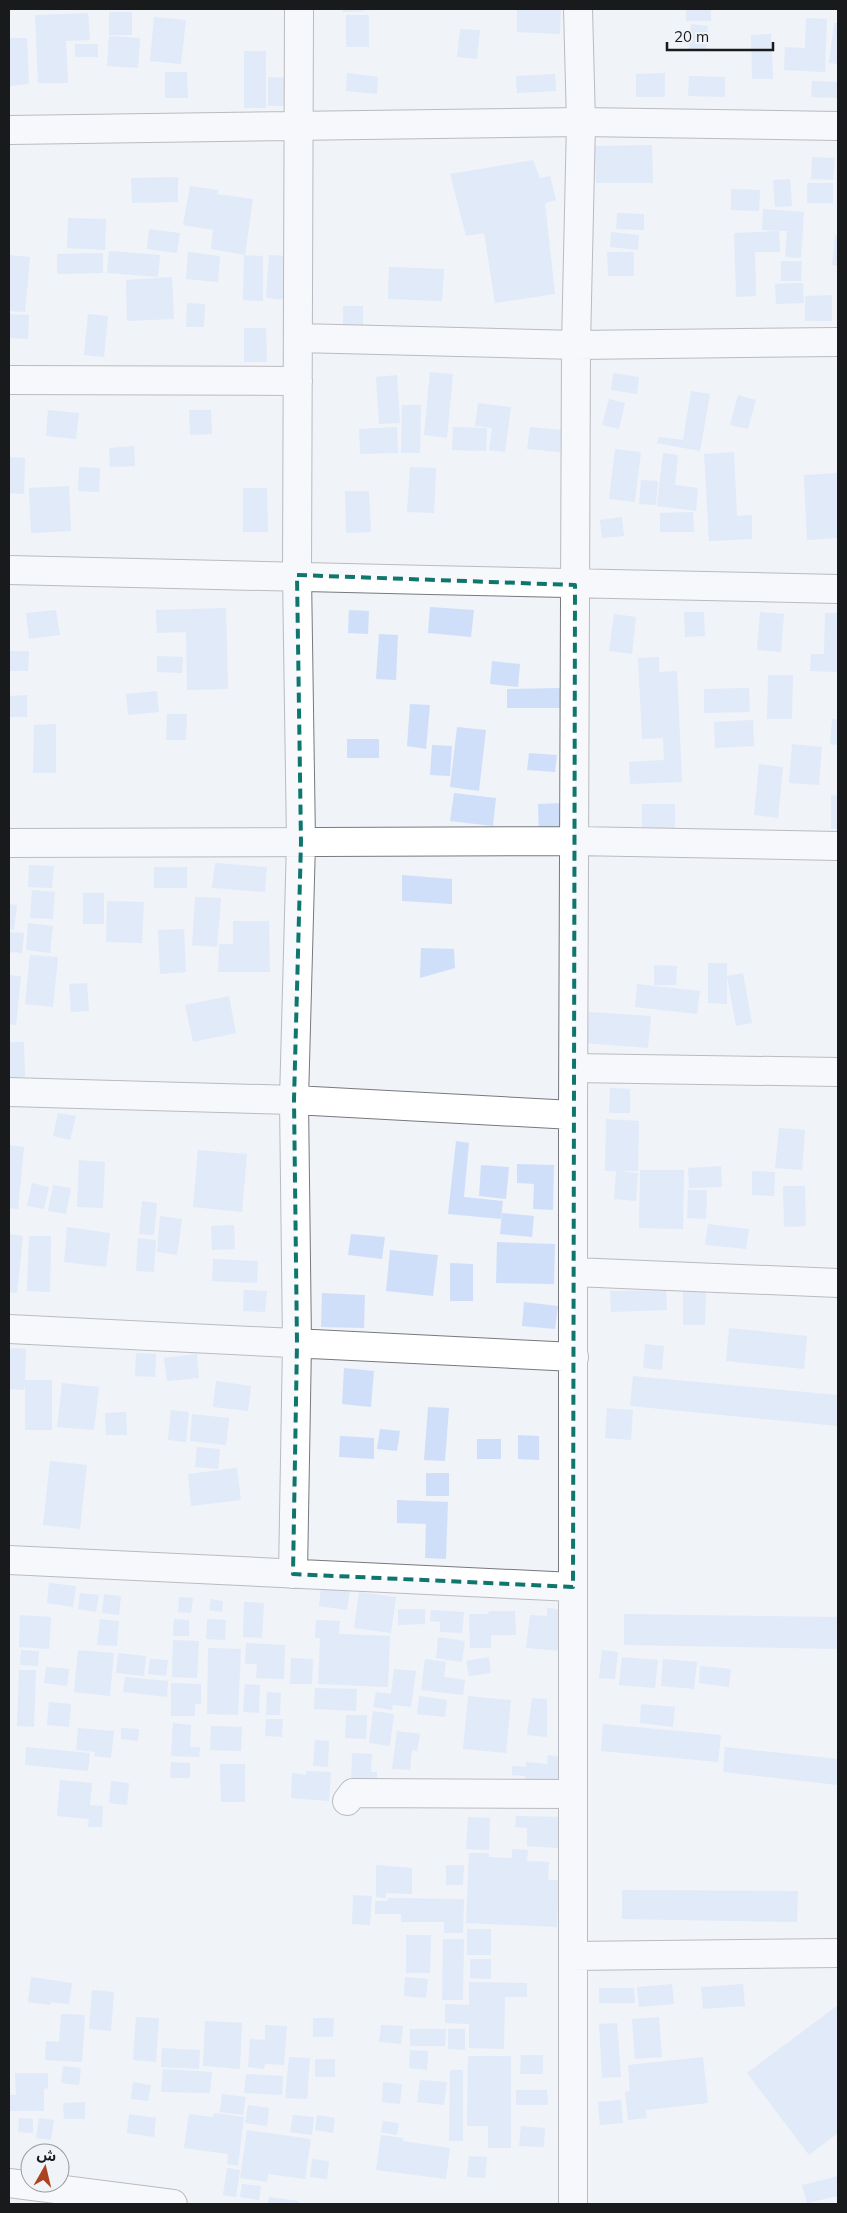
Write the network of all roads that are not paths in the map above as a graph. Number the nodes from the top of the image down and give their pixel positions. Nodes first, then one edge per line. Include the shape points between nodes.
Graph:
1 (300, 9) edge
2 (578, 9) edge
3 (581, 122) junction
4 (838, 126) edge
5 (299, 127) junction
6 (9, 130) edge
7 (298, 338) junction
8 (838, 342) edge
9 (576, 345) junction
10 (9, 380) edge
11 (298, 381) junction
12 (9, 570) edge
13 (297, 575) junction
14 (576, 585) junction
15 (838, 589) edge
16 (575, 841) junction
17 (300, 842) junction
18 (9, 843) edge
19 (838, 846) edge
20 (574, 1068) junction
21 (838, 1072) edge
22 (9, 1092) edge
23 (294, 1100) junction
24 (573, 1114) junction
25 (574, 1272) junction
26 (838, 1283) edge
27 (9, 1329) edge
28 (297, 1343) junction
29 (574, 1357) junction
30 (9, 1560) edge
31 (293, 1574) junction
32 (573, 1587) junction
33 (573, 1794) junction
34 (347, 1801) dead end
35 (838, 1953) edge
36 (573, 1956) junction
37 (9, 2183) edge
38 (173, 2204) edge
39 (573, 2204) edge

1 - 5 street
2 - 3 street
3 - 4 street
3 - 5 street
3 - 9 street
5 - 6 street
5 - 7 street
7 - 9 street
7 - 11 street
8 - 9 street
9 - 14 street
10 - 11 street
11 - 13 street
12 - 13 street
13 - 14 street
13 - 17 street
14 - 15 street
14 - 16 street
16 - 17 street
16 - 19 street
16 - 20 street
17 - 18 street
17 - 23 street
20 - 21 street
20 - 24 street
22 - 23 street
23 - 24 street
23 - 28 street
24 - 25 street
25 - 26 street
25 - 29 street
27 - 28 street
28 - 29 street
28 - 31 street
29 - 32 street
30 - 31 street
31 - 32 street
32 - 33 street
33 - 34 street via 353,1793
33 - 36 street
35 - 36 street
36 - 39 street
37 - 38 street

